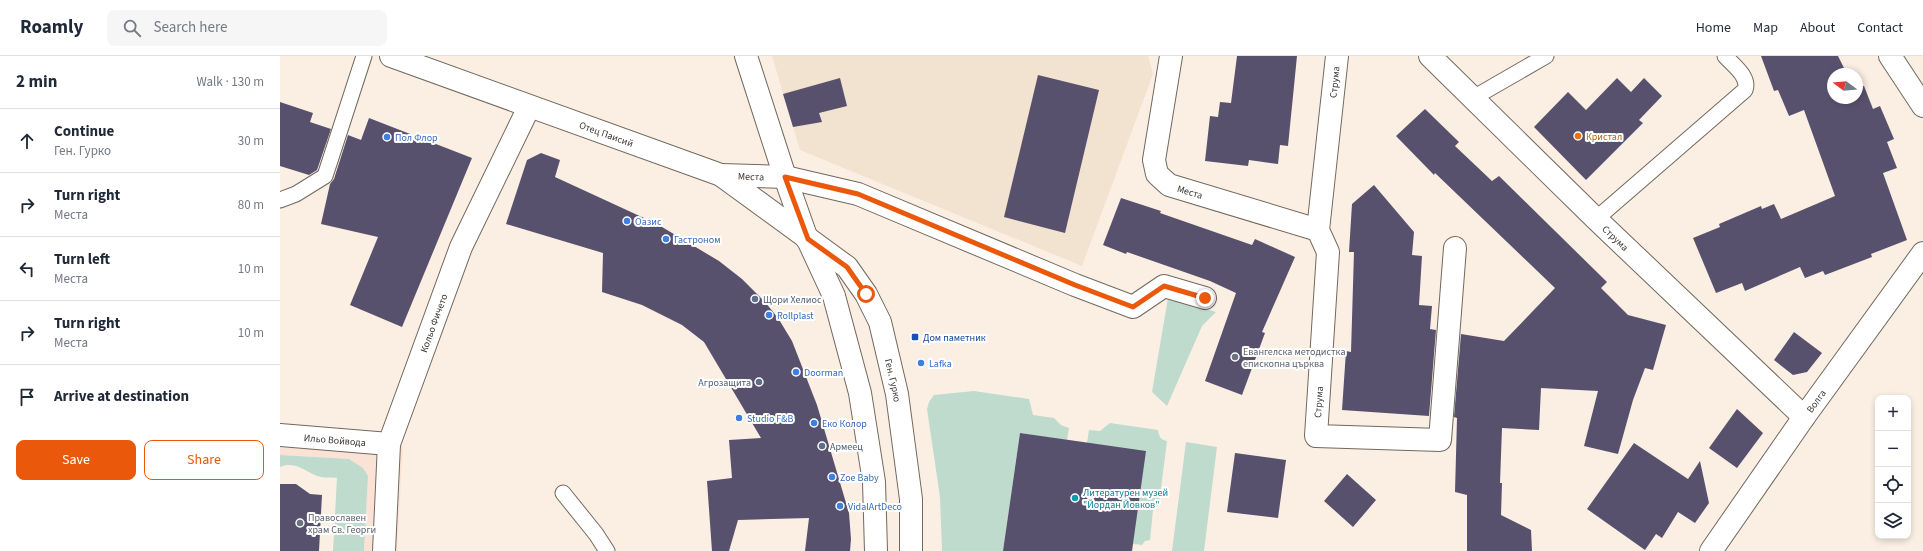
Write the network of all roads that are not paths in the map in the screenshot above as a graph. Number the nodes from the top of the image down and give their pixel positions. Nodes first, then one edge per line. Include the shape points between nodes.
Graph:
1 (364, 56) edge
2 (392, 56) edge
3 (746, 56) edge
4 (1171, 56) edge
5 (1337, 56) edge
6 (1430, 56) edge
7 (1546, 56) edge
8 (1725, 56) edge
9 (1890, 56) edge
10 (1473, 98) junction
11 (1923, 106) edge
12 (529, 107) junction
13 (721, 175) junction
14 (785, 177) junction
15 (280, 200) edge
16 (1596, 218) junction
17 (1318, 230) junction
18 (808, 239) junction
19 (1455, 248) dead end
20 (1923, 253) edge
21 (1205, 298) dead end
22 (1804, 417) junction
23 (280, 435) edge
24 (389, 444) junction
25 (563, 493) dead end
26 (384, 551) edge
27 (607, 551) edge
28 (876, 551) edge
29 (911, 551) edge
30 (1711, 551) edge

1 - 15 lane via 326,176 296,194
2 - 12 street, Отец Паисий
3 - 14 street
4 - 17 street, Места via 1154,160 1157,174 1169,185
5 - 17 street, Струма
6 - 10 street, Струма
7 - 10 lane
8 - 16 lane via 1745,77 1745,90
9 - 11 street
10 - 16 street, Струма
12 - 13 street, Отец Паисий
12 - 24 street, Кольо Фичето via 461,247
13 - 14 street, Места
13 - 18 street, Отец Паисий
14 - 18 street
14 - 21 street, Места via 858,194 1133,307 1164,286
16 - 22 street, Струма
17 - 19 street, Струма via 1328,252 1316,436 1440,440
18 - 28 street via 834,296 860,393 874,482
18 - 29 street, Ген. Гурко via 847,267 866,294 880,322 897,394 911,499
20 - 22 street, Волга
22 - 30 street, Волга
23 - 24 street, Ильо Войвода
24 - 26 street, Кольо Фичето
25 - 27 lane

